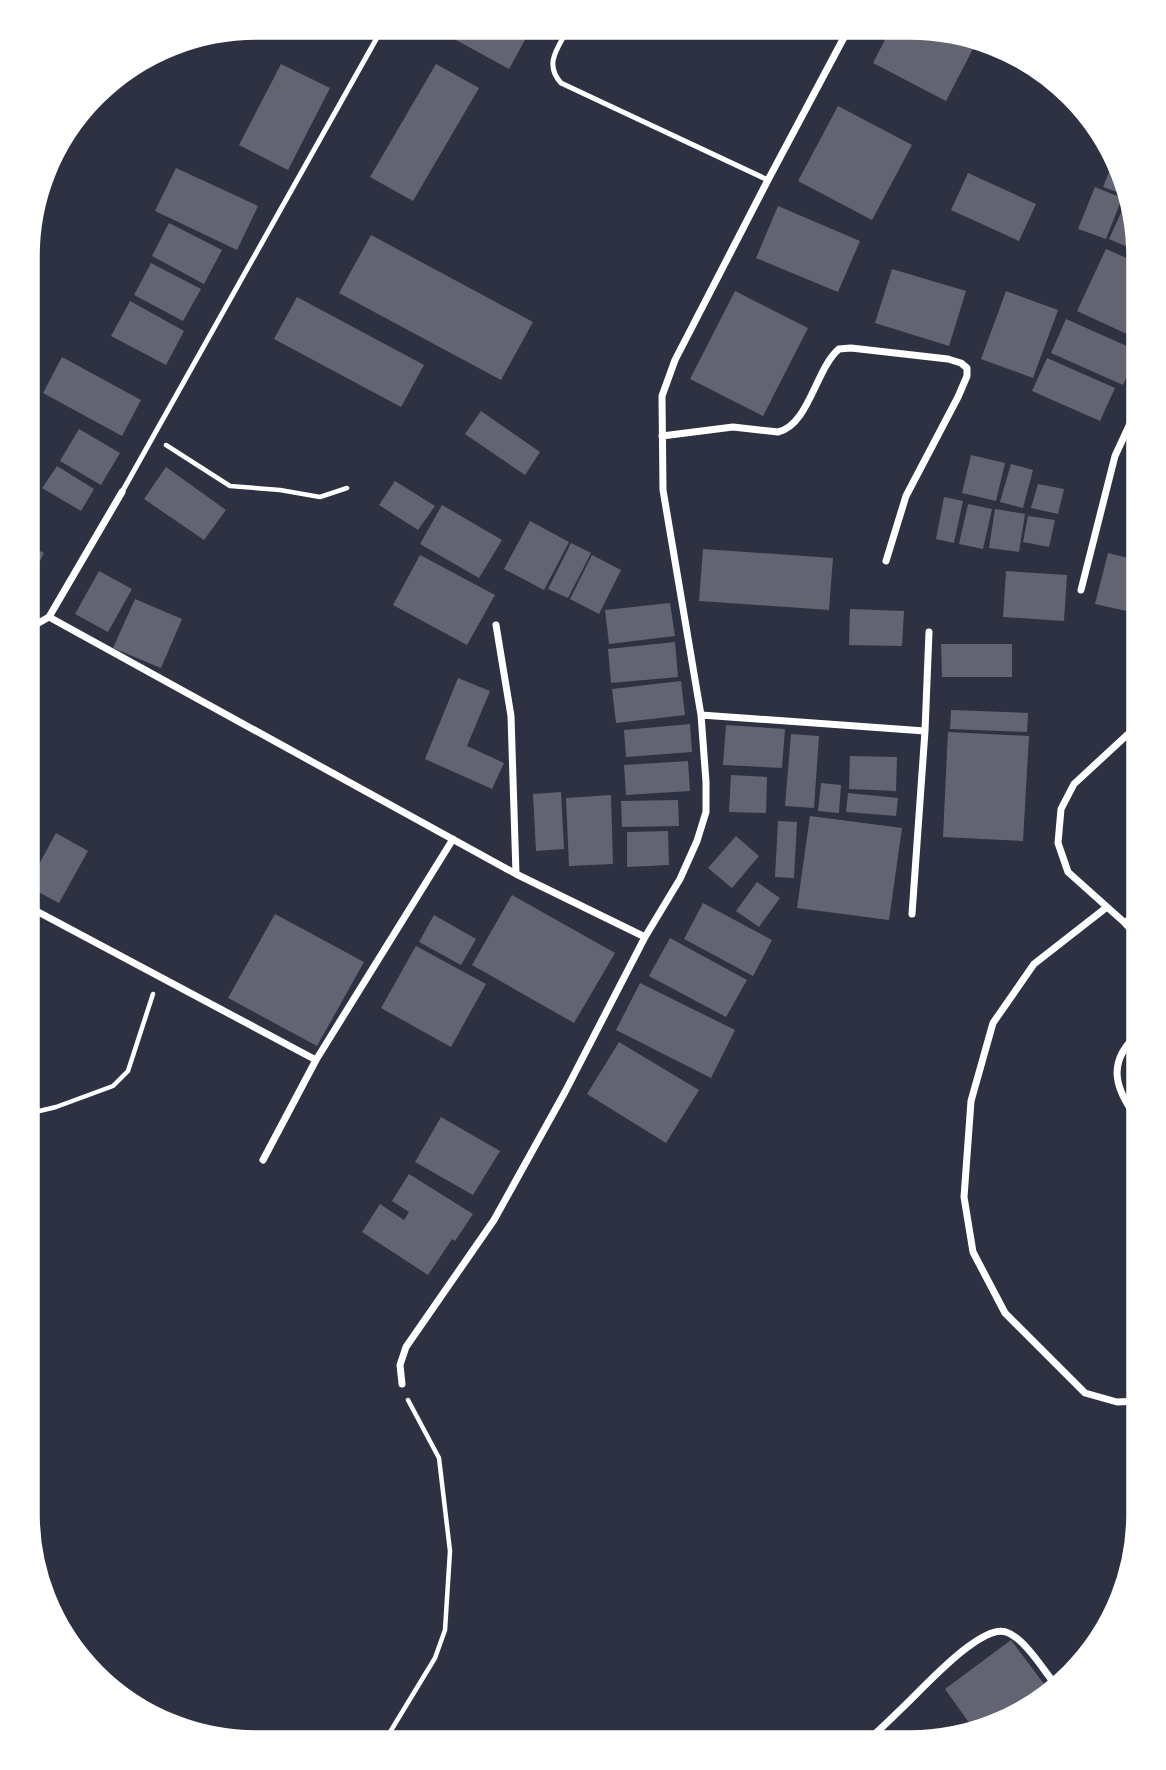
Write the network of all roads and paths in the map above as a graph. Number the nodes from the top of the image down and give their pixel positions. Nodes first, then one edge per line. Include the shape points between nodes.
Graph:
1 (844, 38) edge
2 (376, 39) edge
3 (563, 39) edge
4 (768, 180) junction
5 (1128, 428) edge
6 (662, 436) junction
7 (154, 437) junction
8 (347, 488) dead end
9 (122, 492) joint
10 (886, 561) dead end
11 (1081, 590) dead end
12 (49, 617) junction
13 (38, 623) edge
14 (496, 625) dead end
15 (929, 632) dead end
16 (701, 715) junction
17 (926, 731) junction
18 (1128, 734) edge
19 (453, 839) junction
20 (516, 874) junction
21 (1107, 907) junction
22 (38, 912) edge
23 (912, 914) dead end
24 (1127, 921) edge
25 (1125, 923) junction
26 (1127, 926) edge
27 (645, 937) junction
28 (159, 976) junction
29 (1127, 1044) edge
30 (316, 1060) junction
31 (1127, 1104) edge
32 (38, 1111) edge
33 (264, 1160) dead end
34 (402, 1387) joint
35 (1127, 1402) edge
36 (1051, 1679) edge
37 (390, 1732) edge
38 (876, 1732) edge

1 - 4 street
2 - 7 lane
3 - 4 lane via 551,68 561,83
4 - 6 street via 675,360 663,396
5 - 11 street via 1115,456
6 - 10 street via 733,427 784,431 799,417 839,348 961,363 967,376 906,496
6 - 16 street via 663,490
7 - 8 path via 230,485 320,497
7 - 9 lane
9 - 12 street
12 - 13 street
12 - 19 street
14 - 20 street via 511,716
15 - 17 street
16 - 17 street
16 - 27 street via 706,812 680,879
17 - 23 street
18 - 21 street via 1074,783 1061,809 1058,843 1068,872
19 - 20 street
19 - 30 street
20 - 27 street
21 - 25 street
21 - 35 street via 1034,964 993,1023 971,1101 964,1197 973,1252 1005,1313 1085,1393
22 - 28 street
24 - 25 street
25 - 26 street
27 - 34 street via 494,1220 406,1347 400,1365
28 - 30 street
28 - 32 path via 128,1071 113,1086
29 - 31 street via 1118,1068 1121,1095
30 - 33 street
34 - 37 path via 439,1458 450,1550 445,1630 435,1658
36 - 38 street via 1019,1640 997,1631 950,1661

